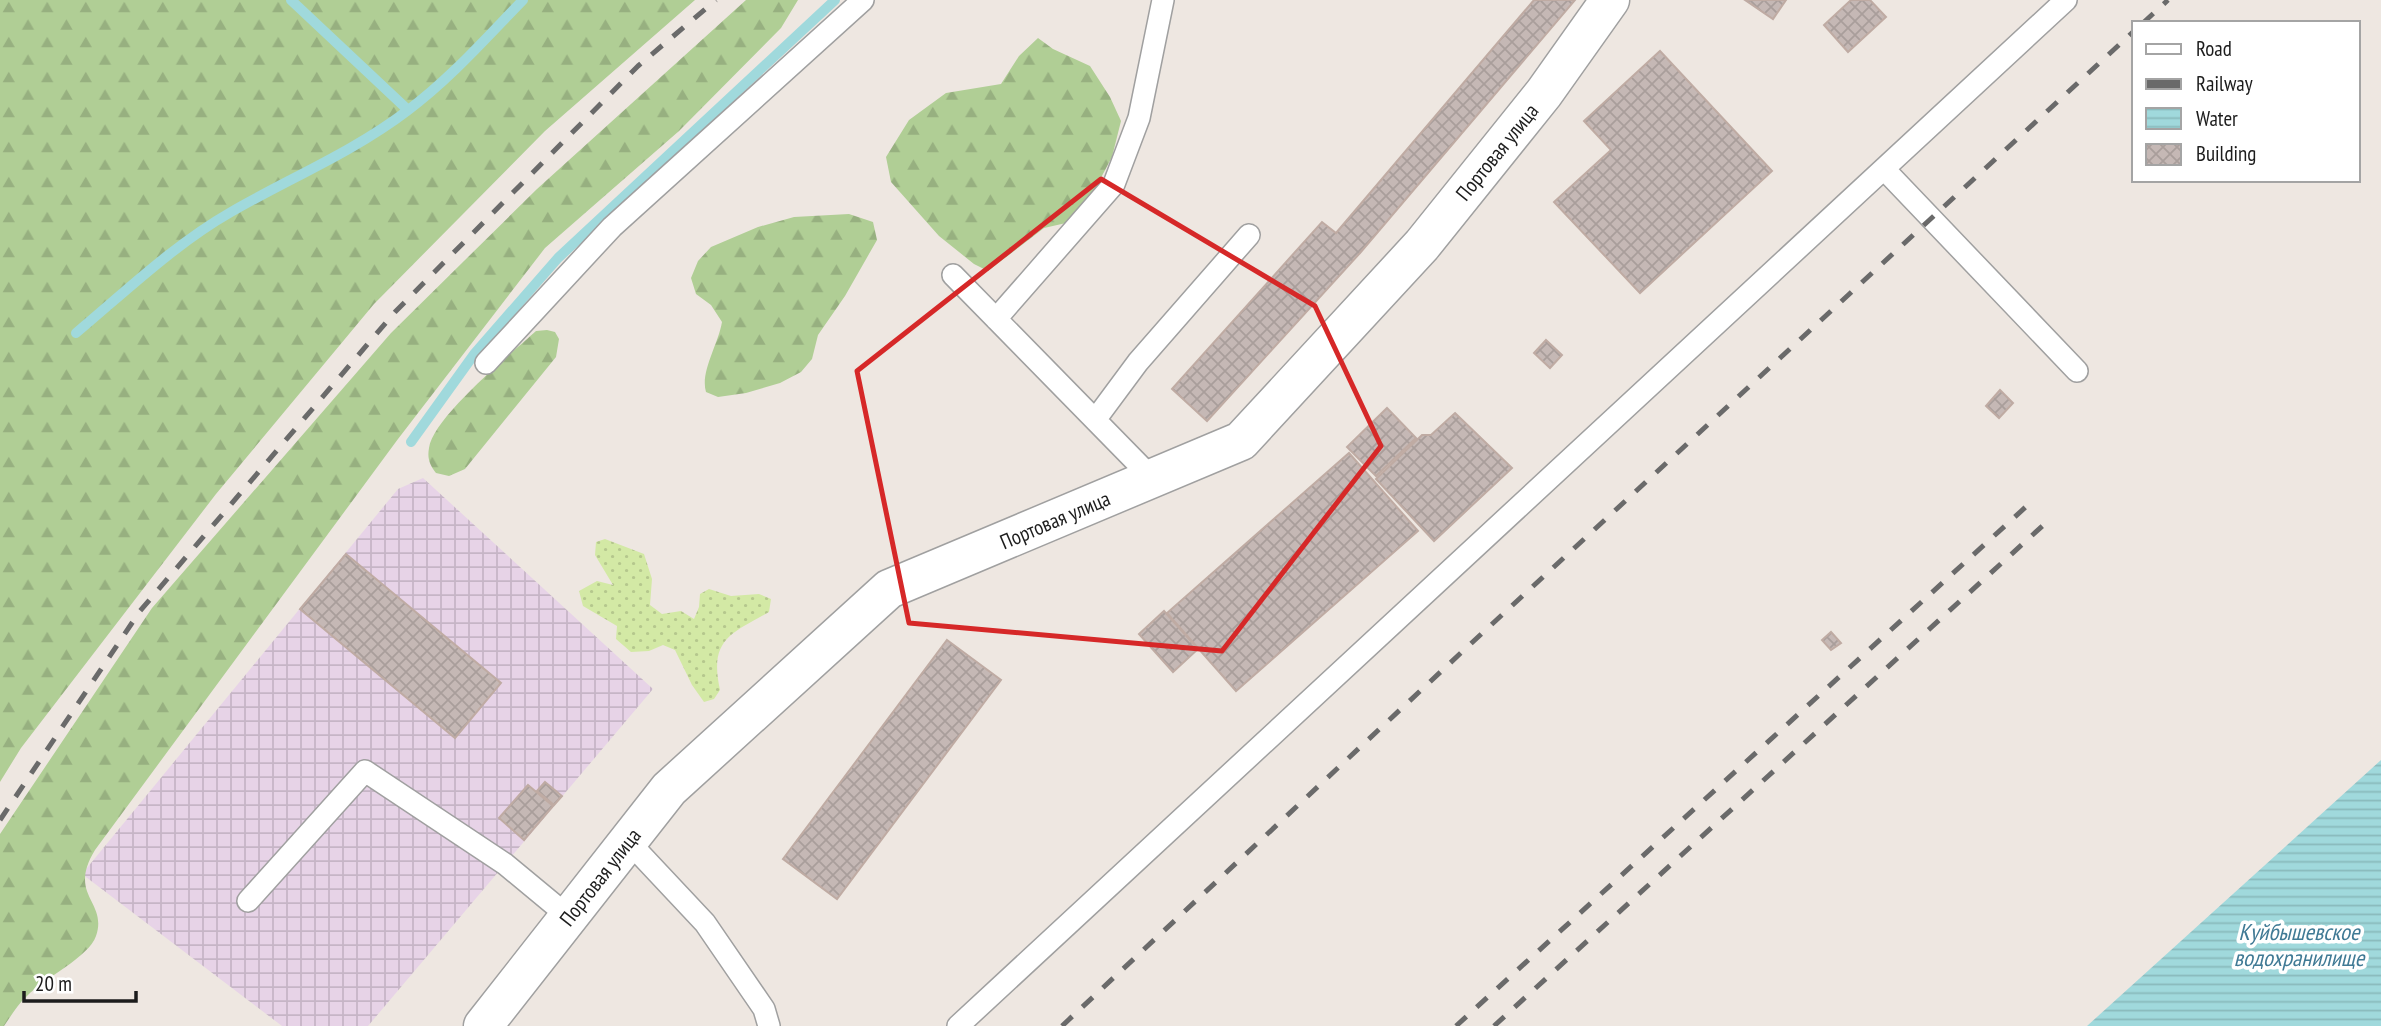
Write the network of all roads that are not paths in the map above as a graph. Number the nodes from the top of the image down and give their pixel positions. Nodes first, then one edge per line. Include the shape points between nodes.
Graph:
1 (863, 0) edge
2 (1163, 0) edge
3 (1610, 0) edge
4 (2066, 0) edge
5 (1884, 169) junction
6 (1250, 235) dead end
7 (953, 275) dead end
8 (996, 319) junction
9 (486, 363) dead end
10 (2077, 371) dead end
11 (1095, 420) junction
12 (1152, 478) junction
13 (628, 841) junction
14 (248, 901) dead end
15 (569, 917) junction
16 (483, 1026) edge
17 (769, 1026) edge
18 (958, 1026) edge

1 - 9 lane via 612,227
2 - 8 lane via 1139,118 1114,184
3 - 12 street, Портовая улица via 1545,93 1422,245 1241,441
4 - 5 lane
5 - 10 lane
5 - 18 lane
6 - 11 lane via 1138,362
7 - 8 lane
8 - 11 lane
11 - 12 lane
12 - 13 street, Портовая улица via 889,589 669,789
13 - 15 street, Портовая улица
13 - 17 lane via 705,923 764,1009
14 - 15 lane via 365,771 505,864
15 - 16 street, Портовая улица

